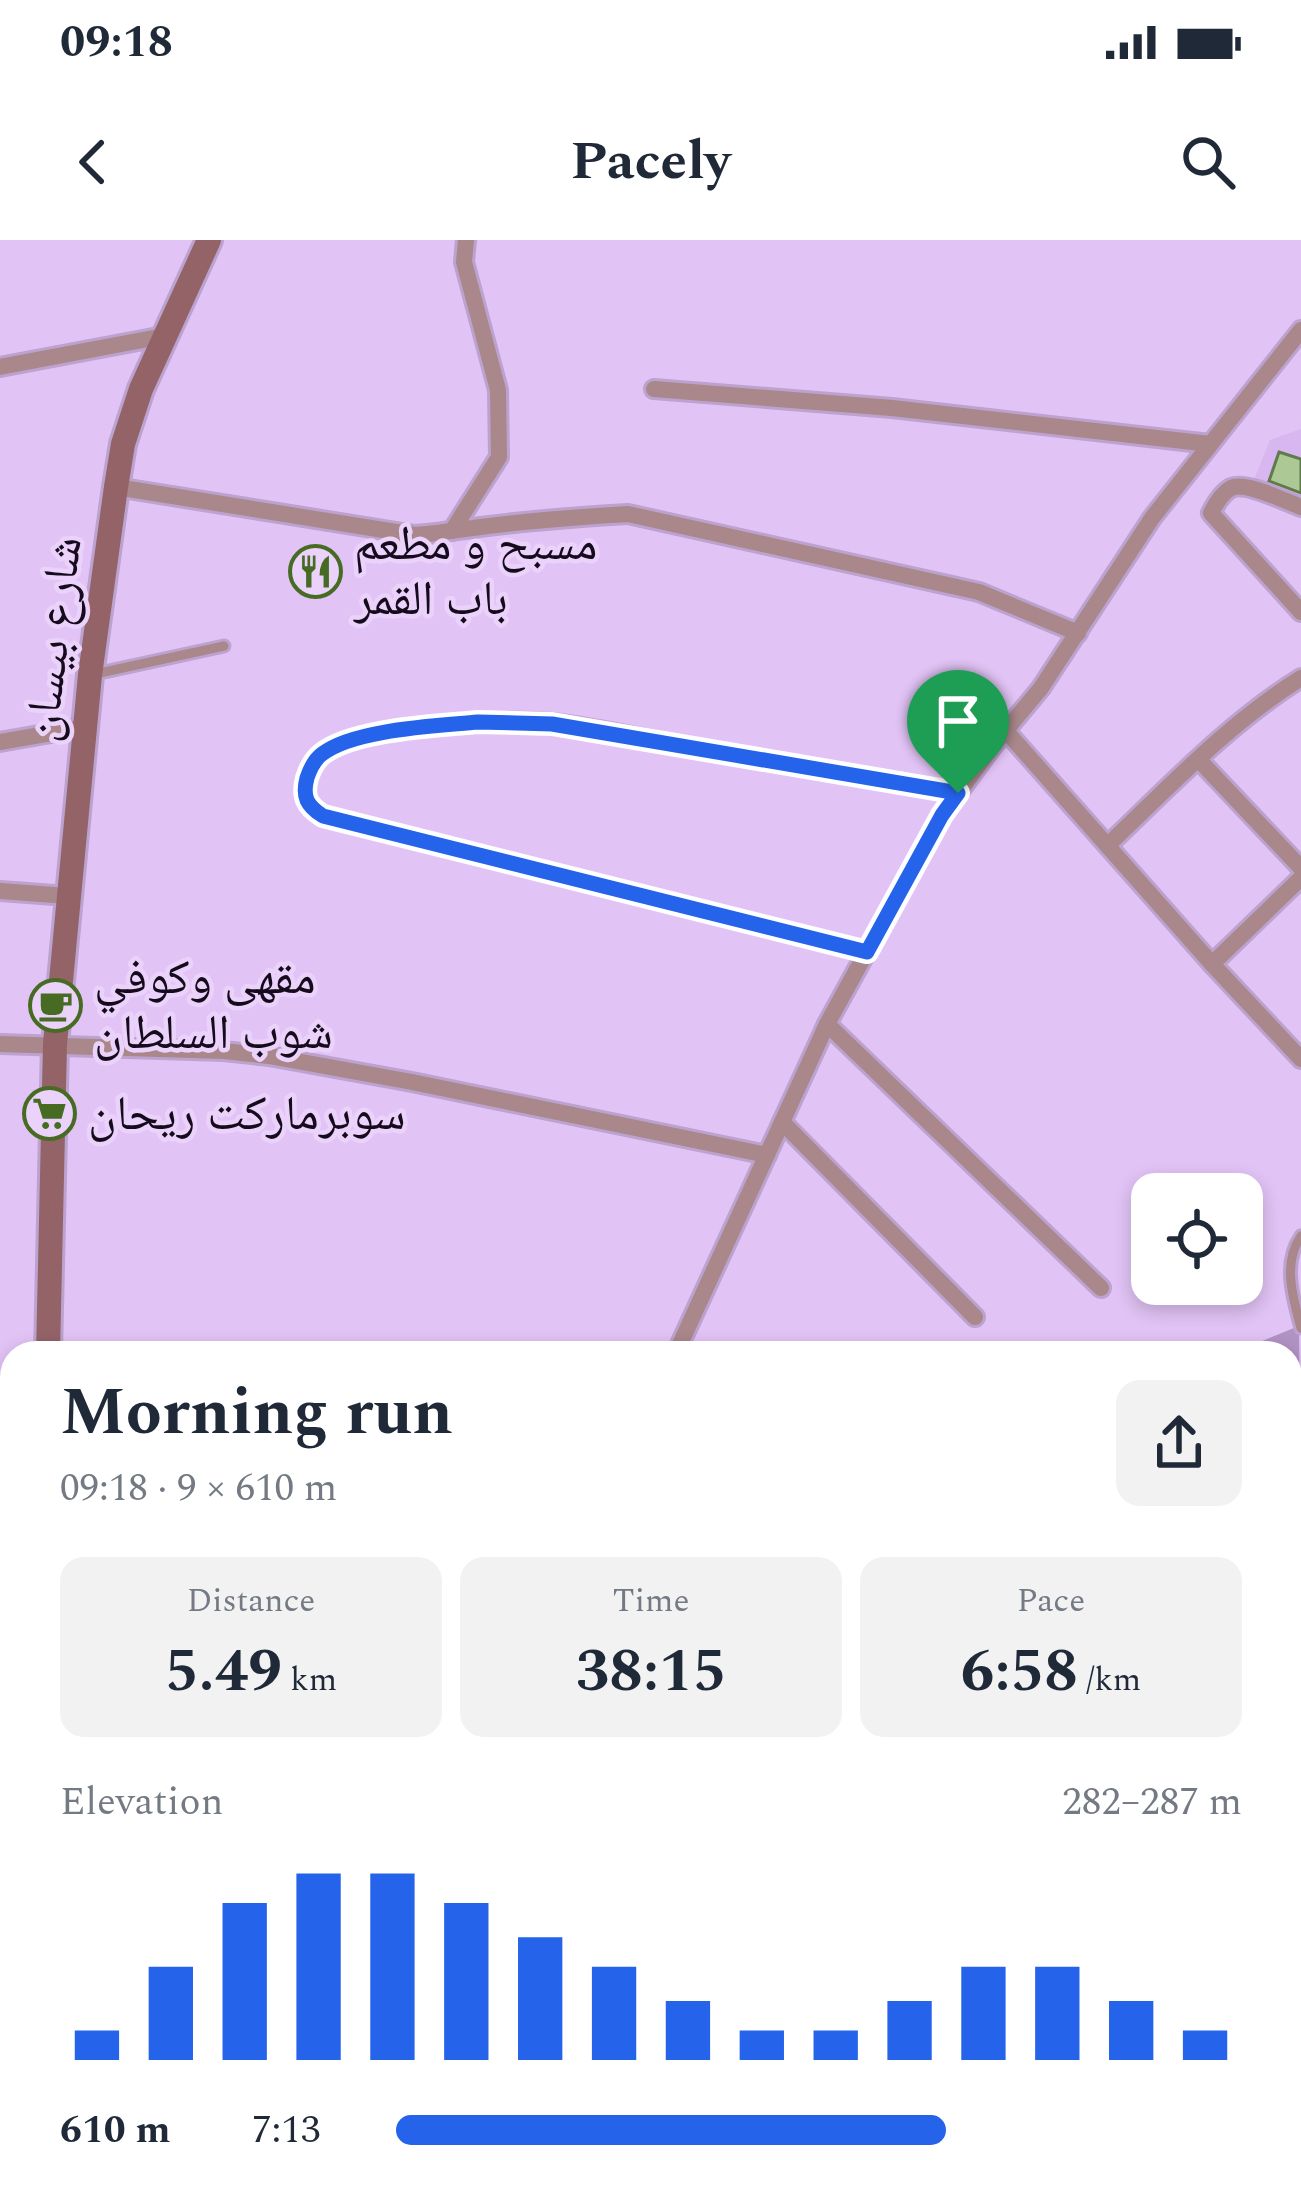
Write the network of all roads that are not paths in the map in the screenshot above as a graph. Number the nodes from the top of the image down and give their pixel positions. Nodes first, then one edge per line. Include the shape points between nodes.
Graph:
1 (209, 240) edge
2 (466, 240) edge
3 (1301, 330) edge
4 (164, 336) junction
5 (0, 367) edge
6 (654, 389) dead end
7 (1210, 444) junction
8 (116, 487) junction
9 (1301, 507) edge
10 (452, 531) junction
11 (1301, 612) edge
12 (1078, 633) junction
13 (224, 646) dead end
14 (90, 675) junction
15 (1301, 678) edge
16 (85, 727) junction
17 (1006, 731) junction
18 (0, 742) edge
19 (1199, 760) junction
20 (958, 793) junction
21 (1108, 845) junction
22 (1301, 868) edge
23 (1301, 878) edge
24 (0, 891) edge
25 (68, 896) junction
26 (867, 952) junction
27 (1212, 964) junction
28 (827, 1024) junction
29 (0, 1044) edge
30 (56, 1044) junction
31 (1301, 1059) edge
32 (782, 1122) junction
33 (766, 1155) junction
34 (1301, 1236) edge
35 (1100, 1288) dead end
36 (974, 1317) dead end
37 (1301, 1328) edge
38 (48, 1341) edge
39 (681, 1341) edge

1 - 4 street, شارع بيسان
2 - 10 street via 464,262 498,390 499,457
3 - 7 street
4 - 5 street
4 - 8 street, شارع بيسان via 123,445
6 - 7 street
7 - 12 street
8 - 10 street via 415,535
8 - 14 street, شارع بيسان
9 - 11 street via 1244,486 1231,488 1210,513
10 - 12 street via 628,514 979,592
12 - 17 street
13 - 14 lane
14 - 16 street, شارع بيسان
15 - 19 street
16 - 18 street
16 - 25 street, شارع بيسان
17 - 20 street
17 - 21 street
19 - 21 street
19 - 22 street
20 - 26 street
20 - 26 street via 552,724 406,730 350,741 310,768 304,800 323,816
21 - 27 street
23 - 27 street
24 - 25 street
25 - 30 street, شارع بيسان
26 - 28 street
27 - 31 street
28 - 32 street
28 - 35 street
29 - 30 street
30 - 33 street via 269,1056
30 - 38 street, شارع بيسان
32 - 33 street
32 - 36 street
33 - 39 street
34 - 37 lane via 1291,1268

